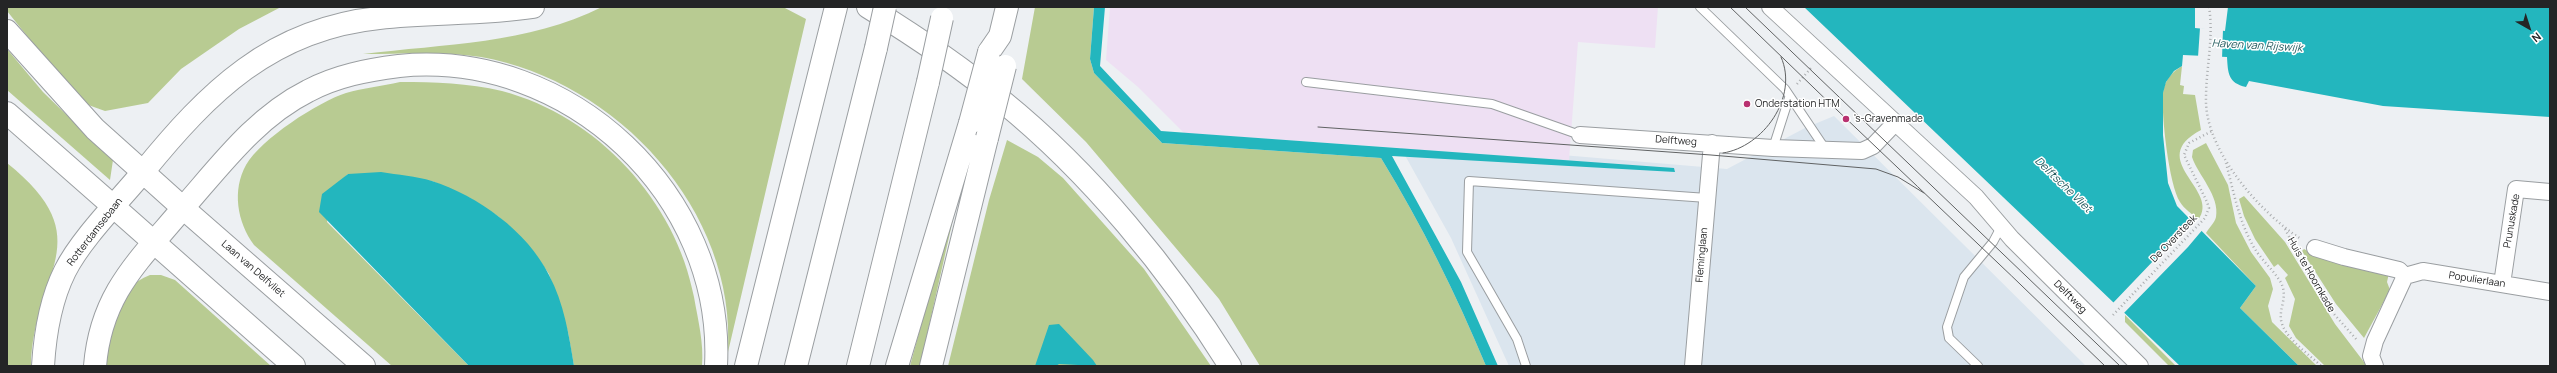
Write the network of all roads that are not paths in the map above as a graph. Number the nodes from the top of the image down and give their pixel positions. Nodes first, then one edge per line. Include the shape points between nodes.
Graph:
1 (533, 7) edge
2 (836, 7) edge
3 (868, 7) edge
4 (885, 7) edge
5 (1006, 7) edge
6 (1700, 7) edge
7 (1770, 7) edge
8 (944, 12) edge
9 (7, 31) edge
10 (994, 44) junction
11 (1306, 82) dead end
12 (1789, 98) junction
13 (7, 113) edge
14 (1895, 123) junction
15 (1580, 134) joint
16 (1712, 143) junction
17 (1773, 148) junction
18 (1826, 150) junction
19 (143, 172) junction
20 (2550, 192) edge
21 (1707, 198) junction
22 (114, 207) junction
23 (183, 208) junction
24 (2001, 227) junction
25 (154, 244) junction
26 (2315, 248) road end
27 (2405, 276) junction
28 (2502, 284) junction
29 (2550, 292) edge
30 (2373, 361) edge
31 (43, 366) edge
32 (95, 366) edge
33 (294, 366) edge
34 (364, 366) edge
35 (716, 366) edge
36 (746, 366) edge
37 (796, 366) edge
38 (858, 366) edge
39 (897, 366) edge
40 (931, 366) edge
41 (1230, 366) edge
42 (1526, 366) edge
43 (1693, 366) edge
44 (1978, 366) edge
45 (2140, 366) edge

1 - 19 main road, Rotterdamsebaan via 349,22 322,29 282,45 230,79 202,106
2 - 36 main road
3 - 41 main road via 909,32 997,97 1059,154 1140,239 1201,320
4 - 37 main road, bridge
5 - 10 main road
6 - 12 lane via 1769,72 1785,89
7 - 14 street, Delftweg
8 - 38 main road, bridge
9 - 19 main road, Laan van Delfvliet via 95,129
10 - 39 main road, bridge
10 - 40 main road, bridge via 1005,66
11 - 15 lane via 1492,104
12 - 17 lane
12 - 18 lane
13 - 22 main road
14 - 18 street, Delftweg via 1873,146 1862,151
14 - 24 street, Delftweg via 1976,197
15 - 16 street, Delftweg
16 - 17 street, Delftweg
16 - 21 street, Fleminglaan
17 - 18 street, Delftweg
19 - 22 main road, Rotterdamsebaan
19 - 23 main road, Laan van Delfvliet
20 - 28 street, Prunuskade via 2516,189
21 - 42 lane via 1469,181 1467,252 1517,339
21 - 43 street, Fleminglaan
22 - 25 main road
22 - 31 main road, Rotterdamsebaan via 66,269 50,312 44,341
23 - 25 main road
23 - 34 main road, Laan van Delfvliet
23 - 35 main road via 258,126 290,102 323,84 348,75 409,65 460,67 510,77 561,98 585,112 627,145 662,187 695,243 705,276 714,318
24 - 44 lane via 1993,242 1964,277 1947,328 1949,338
24 - 45 street, Delftweg
25 - 32 main road via 123,279 114,296 102,324
25 - 33 main road
26 - 27 street, Huis te Hoornkade via 2398,270
27 - 28 street, Populierlaan via 2423,271
27 - 30 street via 2375,341
28 - 29 street, Populierlaan

